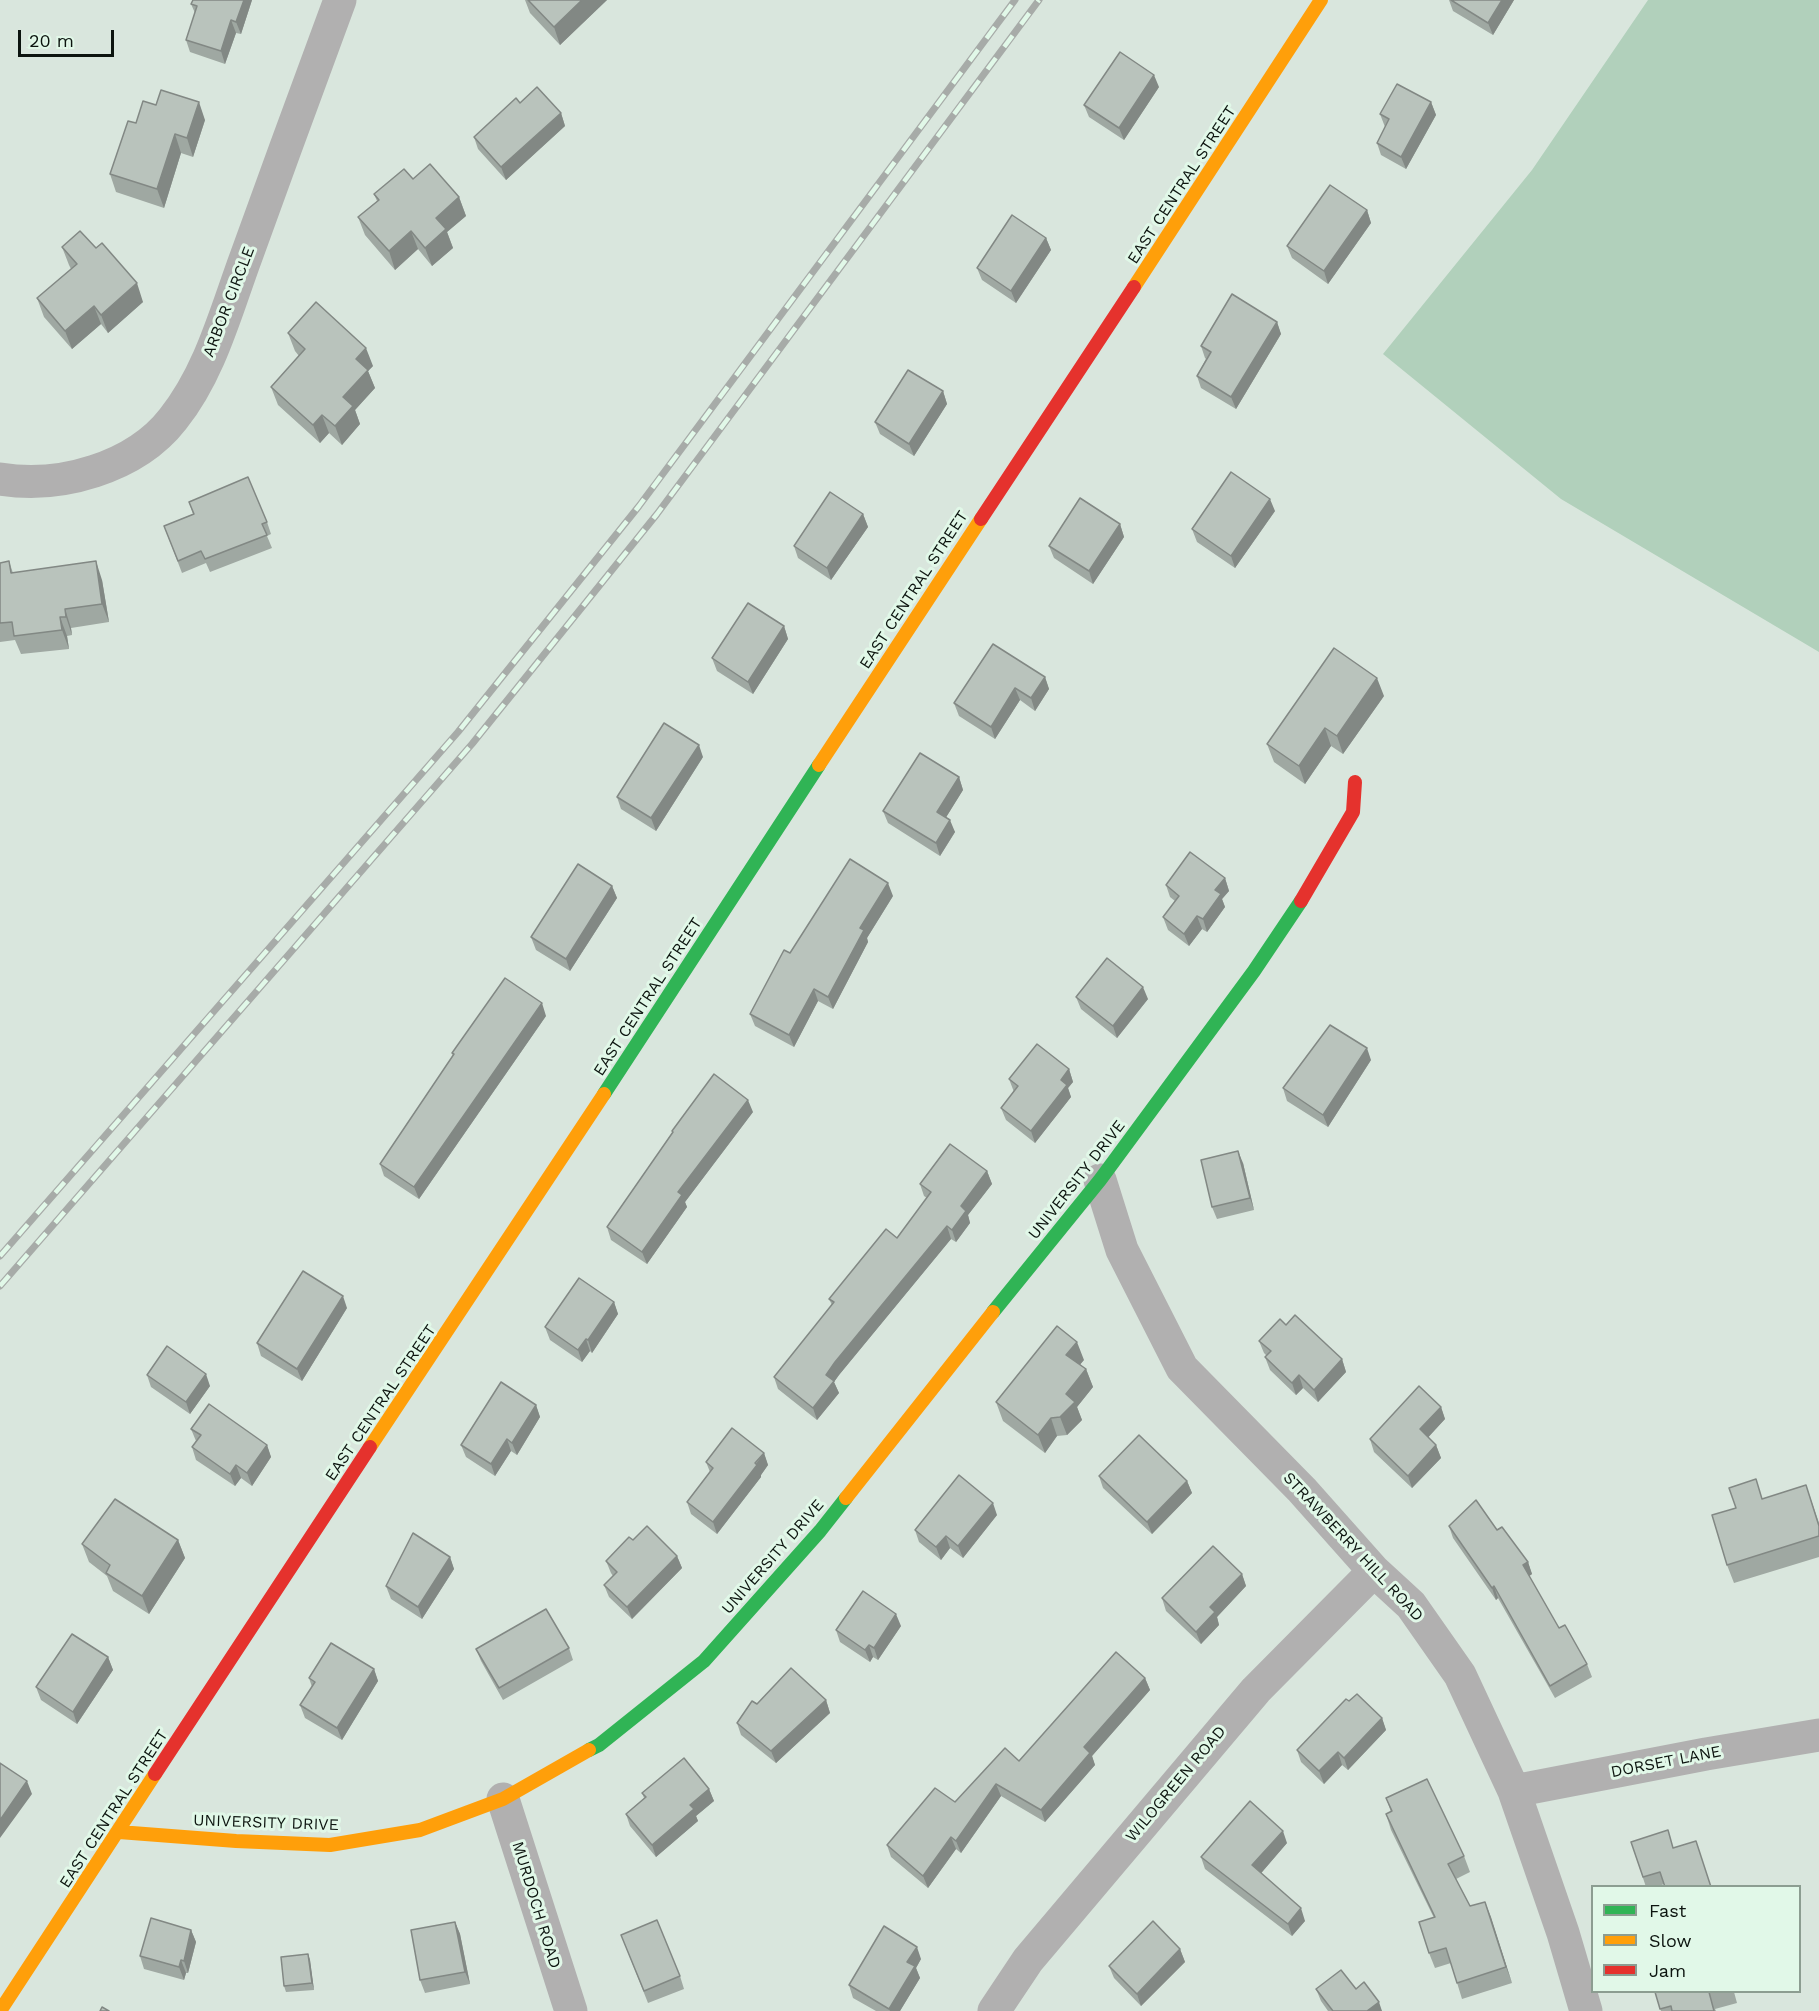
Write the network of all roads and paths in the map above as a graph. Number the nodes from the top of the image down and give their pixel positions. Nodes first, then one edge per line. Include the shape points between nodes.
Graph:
1 (340, 0) edge
2 (1321, 0) edge
3 (0, 479) edge
4 (1355, 782) dead end
5 (1100, 1180) junction
6 (1374, 1571) junction
7 (1819, 1735) edge
8 (1514, 1791) junction
9 (503, 1799) junction
10 (119, 1832) junction
11 (0, 2011) edge
12 (571, 2011) edge
13 (994, 2011) edge
14 (1586, 2011) edge

1 - 3 street, ARBOR CIRCLE via 208,359 173,419 152,441 122,460 91,472 55,481
2 - 10 main road, EAST CENTRAL STREET
4 - 5 main road, UNIVERSITY DRIVE via 1353,813 1313,884
5 - 6 street, STRAWBERRY HILL ROAD via 1122,1250 1182,1368 1302,1490
5 - 9 main road, UNIVERSITY DRIVE via 820,1531 704,1661 599,1745
6 - 8 street, STRAWBERRY HILL ROAD via 1411,1605 1460,1675
6 - 13 street, WILOGREEN ROAD via 1248,1699 1028,1960
7 - 8 street, DORSET LANE
8 - 14 street, STRAWBERRY HILL ROAD
9 - 10 main road, UNIVERSITY DRIVE via 420,1830 330,1845
9 - 12 street, MURDOCH ROAD
10 - 11 main road, EAST CENTRAL STREET

